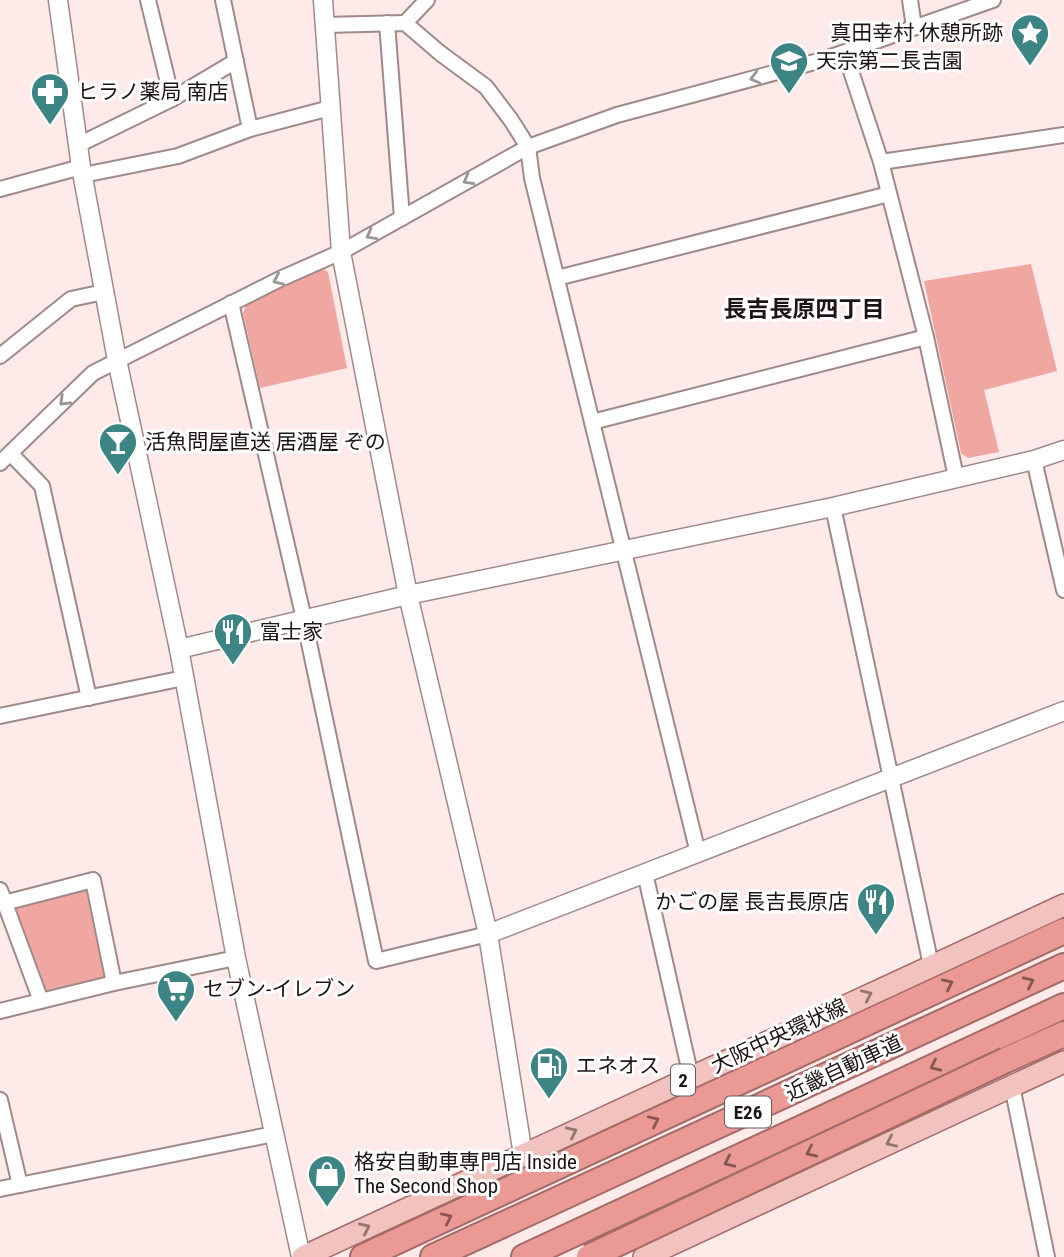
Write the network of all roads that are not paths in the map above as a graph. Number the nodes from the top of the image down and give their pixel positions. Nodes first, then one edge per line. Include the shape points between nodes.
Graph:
1 (58, 0) edge
2 (149, 0) edge
3 (223, 0) edge
4 (323, 0) edge
5 (427, 0) edge
6 (910, 0) edge
7 (993, 0) edge
8 (387, 23) junction
9 (405, 23) junction
10 (324, 25) junction
11 (914, 27) junction
12 (845, 53) junction
13 (236, 61) junction
14 (172, 99) junction
15 (330, 108) junction
16 (250, 129) junction
17 (1064, 135) edge
18 (78, 145) junction
19 (528, 147) junction
20 (881, 162) junction
21 (82, 171) junction
22 (0, 189) edge
23 (889, 194) junction
24 (401, 218) junction
25 (341, 252) junction
26 (557, 278) junction
27 (104, 292) junction
28 (231, 303) junction
29 (926, 337) junction
30 (0, 356) edge
31 (117, 360) junction
32 (592, 422) junction
33 (1064, 450) edge
34 (5, 458) edge
35 (1034, 460) junction
36 (956, 477) junction
37 (833, 507) junction
38 (624, 550) junction
39 (1064, 590) edge
40 (408, 595) junction
41 (304, 619) junction
42 (179, 649) junction
43 (184, 678) junction
44 (89, 698) junction
45 (1064, 711) edge
46 (0, 716) edge
47 (892, 777) junction
48 (698, 853) junction
49 (645, 873) junction
50 (2, 896) edge
51 (1064, 905) edge
52 (1064, 931) edge
53 (488, 934) junction
54 (236, 958) junction
55 (931, 965) junction
56 (1064, 966) edge
57 (114, 983) junction
58 (41, 1001) junction
59 (1064, 1006) edge
60 (0, 1011) edge
61 (1064, 1034) edge
62 (1064, 1062) edge
63 (691, 1077) junction
64 (1012, 1086) junction
65 (0, 1100) edge
66 (274, 1134) junction
67 (523, 1155) junction
68 (20, 1185) junction
69 (0, 1189) edge
70 (680, 1249) edge
71 (302, 1257) edge
72 (363, 1257) edge
73 (433, 1257) edge
74 (524, 1257) edge
75 (589, 1257) edge
76 (644, 1257) edge
77 (1047, 1257) edge

1 - 18 street
2 - 14 street
3 - 13 street
4 - 10 street
5 - 9 street
6 - 11 street
7 - 11 street
8 - 9 street
8 - 10 street
8 - 24 street
9 - 19 street via 486,86
10 - 15 street
11 - 12 street
12 -> 19 street via 617,115
12 - 20 street
13 - 14 street
13 - 16 street
14 - 18 street
15 - 16 street
15 - 25 street
16 - 21 street via 178,156
17 - 20 street
18 - 21 street
19 -> 24 street
19 - 26 street
20 - 23 street
21 - 22 street
21 - 27 street
23 - 26 street
23 - 29 street
24 -> 25 street
25 -> 28 street
25 - 40 street
26 - 32 street
27 - 30 street via 71,299
27 - 31 street
28 - 31 street
28 - 41 street
29 - 32 street
29 - 36 street
31 -> 34 street via 93,373
31 - 42 street
32 - 38 street
33 - 35 street
34 - 44 street via 42,486
35 - 36 street
35 - 39 street
36 - 37 street
37 - 38 street
37 - 47 street
38 - 40 street
38 - 48 street
40 - 41 street
40 - 53 street
41 - 42 street
41 - 53 street via 376,961
42 - 43 street
43 - 44 street
43 - 54 street
44 - 46 street
45 - 47 street
47 - 48 street
47 - 55 street
48 - 49 street
49 - 53 street
49 - 63 street
50 - 57 street via 93,880
50 - 58 street
51 - 55 main road, 大阪中央環状線 / 2
72 -> 52 highway
53 - 67 street
54 - 57 street
54 - 66 street
63 -> 55 main road, 大阪中央環状線 / 2
73 -> 56 highway, 近畿自動車道 / E26
57 - 58 street
58 - 60 street
59 -> 74 highway, 近畿自動車道 / E26
61 -> 75 highway, bridge
62 - 64 main road
67 -> 63 main road, 大阪中央環状線 / 2
64 -> 70 main road
64 - 77 street
65 - 68 street
66 - 68 street
66 - 71 street
71 -> 67 main road, 大阪中央環状線 / 2
68 - 69 street
70 - 76 main road

